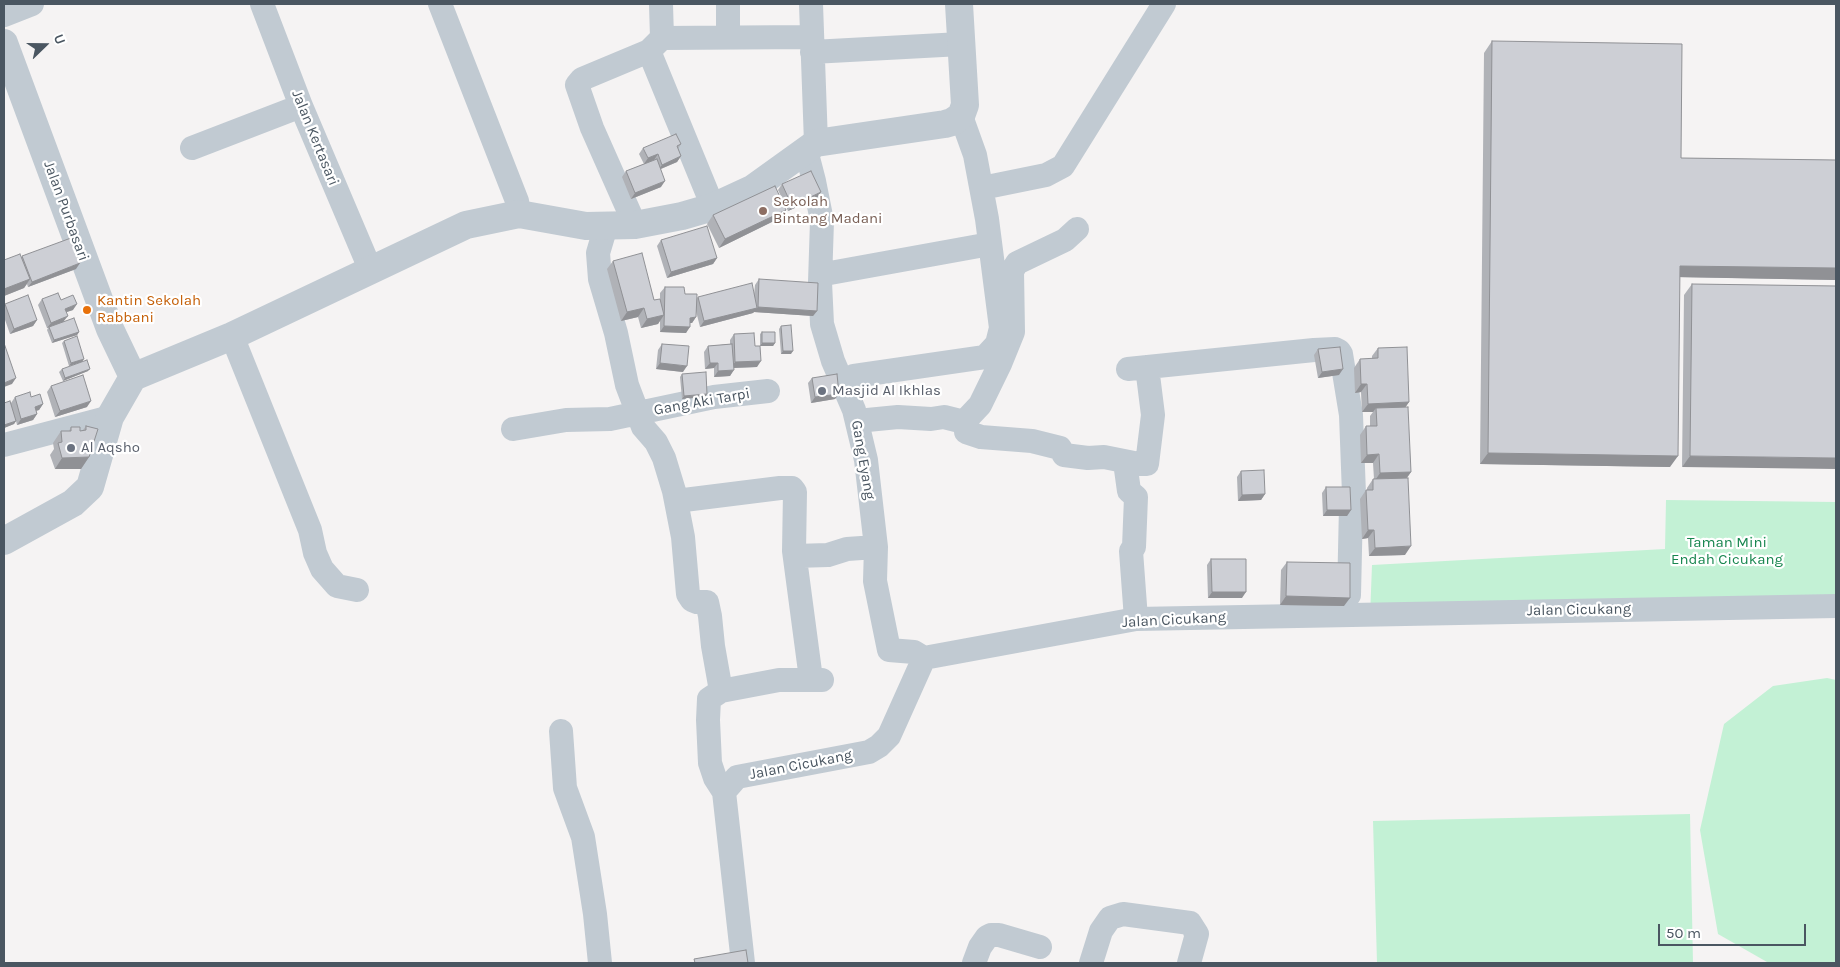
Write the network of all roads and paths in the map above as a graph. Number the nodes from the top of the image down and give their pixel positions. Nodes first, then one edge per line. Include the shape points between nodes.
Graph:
1 (32, 4) edge
2 (262, 4) edge
3 (440, 4) edge
4 (661, 4) edge
5 (728, 4) edge
6 (811, 4) edge
7 (959, 4) edge
8 (1164, 4) edge
9 (4, 15) edge
10 (728, 37) junction
11 (4, 43) edge
12 (655, 44) junction
13 (961, 44) junction
14 (812, 45) junction
15 (301, 106) junction
16 (961, 116) junction
17 (811, 146) junction
18 (192, 148) dead end
19 (982, 188) junction
20 (713, 208) junction
21 (519, 214) junction
22 (635, 225) junction
23 (606, 226) junction
24 (1077, 229) dead end
25 (990, 244) junction
26 (371, 271) junction
27 (830, 272) dead end
28 (232, 336) junction
29 (854, 376) dead end
30 (133, 378) junction
31 (768, 391) dead end
32 (637, 414) junction
33 (110, 417) junction
34 (857, 421) junction
35 (964, 422) junction
36 (512, 428) dead end
37 (4, 445) edge
38 (1125, 462) junction
39 (676, 501) junction
40 (4, 541) edge
41 (876, 547) junction
42 (795, 556) junction
43 (357, 590) dead end
44 (1836, 606) edge
45 (1349, 614) junction
46 (1136, 619) junction
47 (924, 658) junction
48 (721, 691) junction
49 (561, 731) dead end
50 (724, 792) junction
51 (1040, 947) dead end
52 (600, 963) edge
53 (743, 963) edge
54 (974, 963) edge
55 (1091, 963) edge
56 (1189, 963) edge

1 - 9 street
2 - 15 street, Jalan Kertasari
3 - 21 street
4 - 12 street
5 - 10 street
6 - 14 street, Gang Eyang
7 - 13 street
8 - 19 street via 1063,166 1046,175
10 - 12 street
10 - 14 street
11 - 30 street, Jalan Purbasari via 110,329
12 - 20 street
12 - 22 street via 582,79 577,85 592,128
13 - 14 street
13 - 16 street via 965,104
14 - 17 street, Gang Eyang
15 - 18 street
15 - 26 street, Jalan Kertasari
16 - 17 street via 945,124
16 - 19 street via 975,155
17 - 20 street via 752,189
17 - 34 street, Gang Eyang via 822,221 822,324
19 - 25 street
20 - 22 street
21 - 23 street via 586,226
21 - 26 street via 466,226
22 - 23 street
23 - 32 street via 598,253 600,279
24 - 35 street via 1066,240 1017,263 1012,271 1013,332 980,405
25 - 27 street
25 - 29 street via 1000,328 997,344 985,357
26 - 28 street
28 - 30 street
28 - 43 street via 310,530 322,569 337,586
30 - 33 street
31 - 32 street, Gang Aki Tarpi via 714,397
32 - 36 street, Gang Aki Tarpi
32 - 39 street via 664,458
33 - 37 street
33 - 40 street via 90,487 73,504
34 - 35 street via 944,417
34 - 41 street, Gang Eyang via 866,460
35 - 38 street via 966,432 981,437 1032,441 1060,448 1064,455 1104,456
38 - 45 street via 1148,464 1153,415 1137,368 1335,349 1341,354 1351,415 1354,494
38 - 46 street via 1129,491 1136,497 1134,547 1131,551
39 - 42 street via 792,488 795,492
39 - 48 street via 688,594 692,600 707,602
41 - 42 street via 847,549 828,555
41 - 47 street, Gang Eyang via 875,581 889,650 914,652
42 - 48 street via 817,680 775,681
44 - 45 street, Jalan Cicukang
45 - 46 street, Jalan Cicukang
46 - 47 street, Jalan Cicukang
47 - 50 street, Jalan Cicukang via 889,736 879,746 869,752 737,778
48 - 50 street via 709,699 708,720 710,763
49 - 52 street via 565,788 583,837
50 - 53 street
51 - 54 street via 991,935 980,947
55 - 56 street via 1101,931 1110,918 1123,914 1190,923 1197,934

